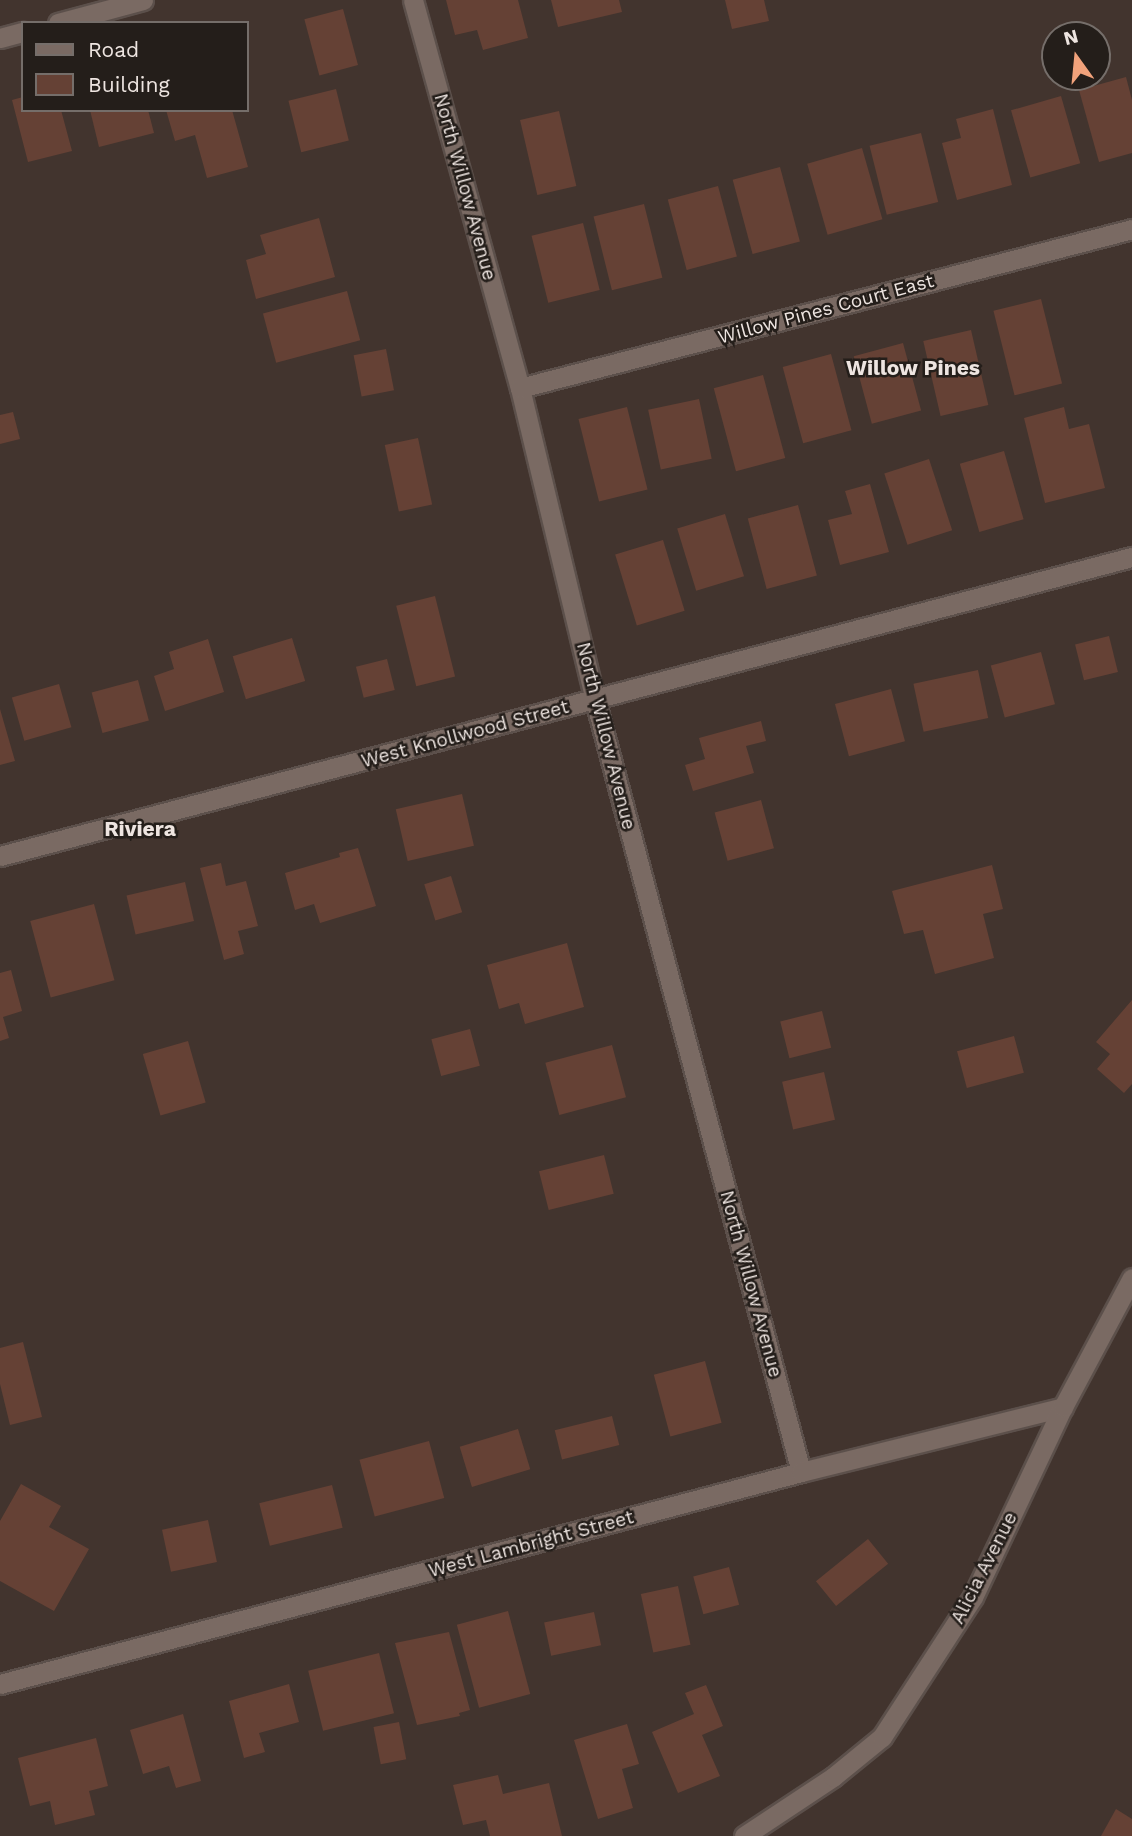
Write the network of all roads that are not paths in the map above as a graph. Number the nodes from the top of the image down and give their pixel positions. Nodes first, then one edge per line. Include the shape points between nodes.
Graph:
1 (143, 0) edge
2 (413, 0) edge
3 (65, 21) edge
4 (21, 33) edge
5 (0, 38) edge
6 (1132, 229) edge
7 (520, 388) junction
8 (1132, 557) edge
9 (595, 700) junction
10 (0, 856) edge
11 (1132, 1278) edge
12 (1063, 1407) junction
13 (801, 1472) junction
14 (0, 1684) edge
15 (744, 1836) edge

1 - 3 street
2 - 7 street, North Willow Avenue
4 - 5 street
6 - 7 street, Willow Pines Court East
7 - 9 street, North Willow Avenue
8 - 9 street, West Knollwood Street
9 - 10 street, West Knollwood Street
9 - 13 street, North Willow Avenue
11 - 12 street, Alicia Avenue
12 - 13 street, West Lambright Street
12 - 15 street, Alicia Avenue via 973,1597 882,1737 833,1777
13 - 14 street, West Lambright Street

